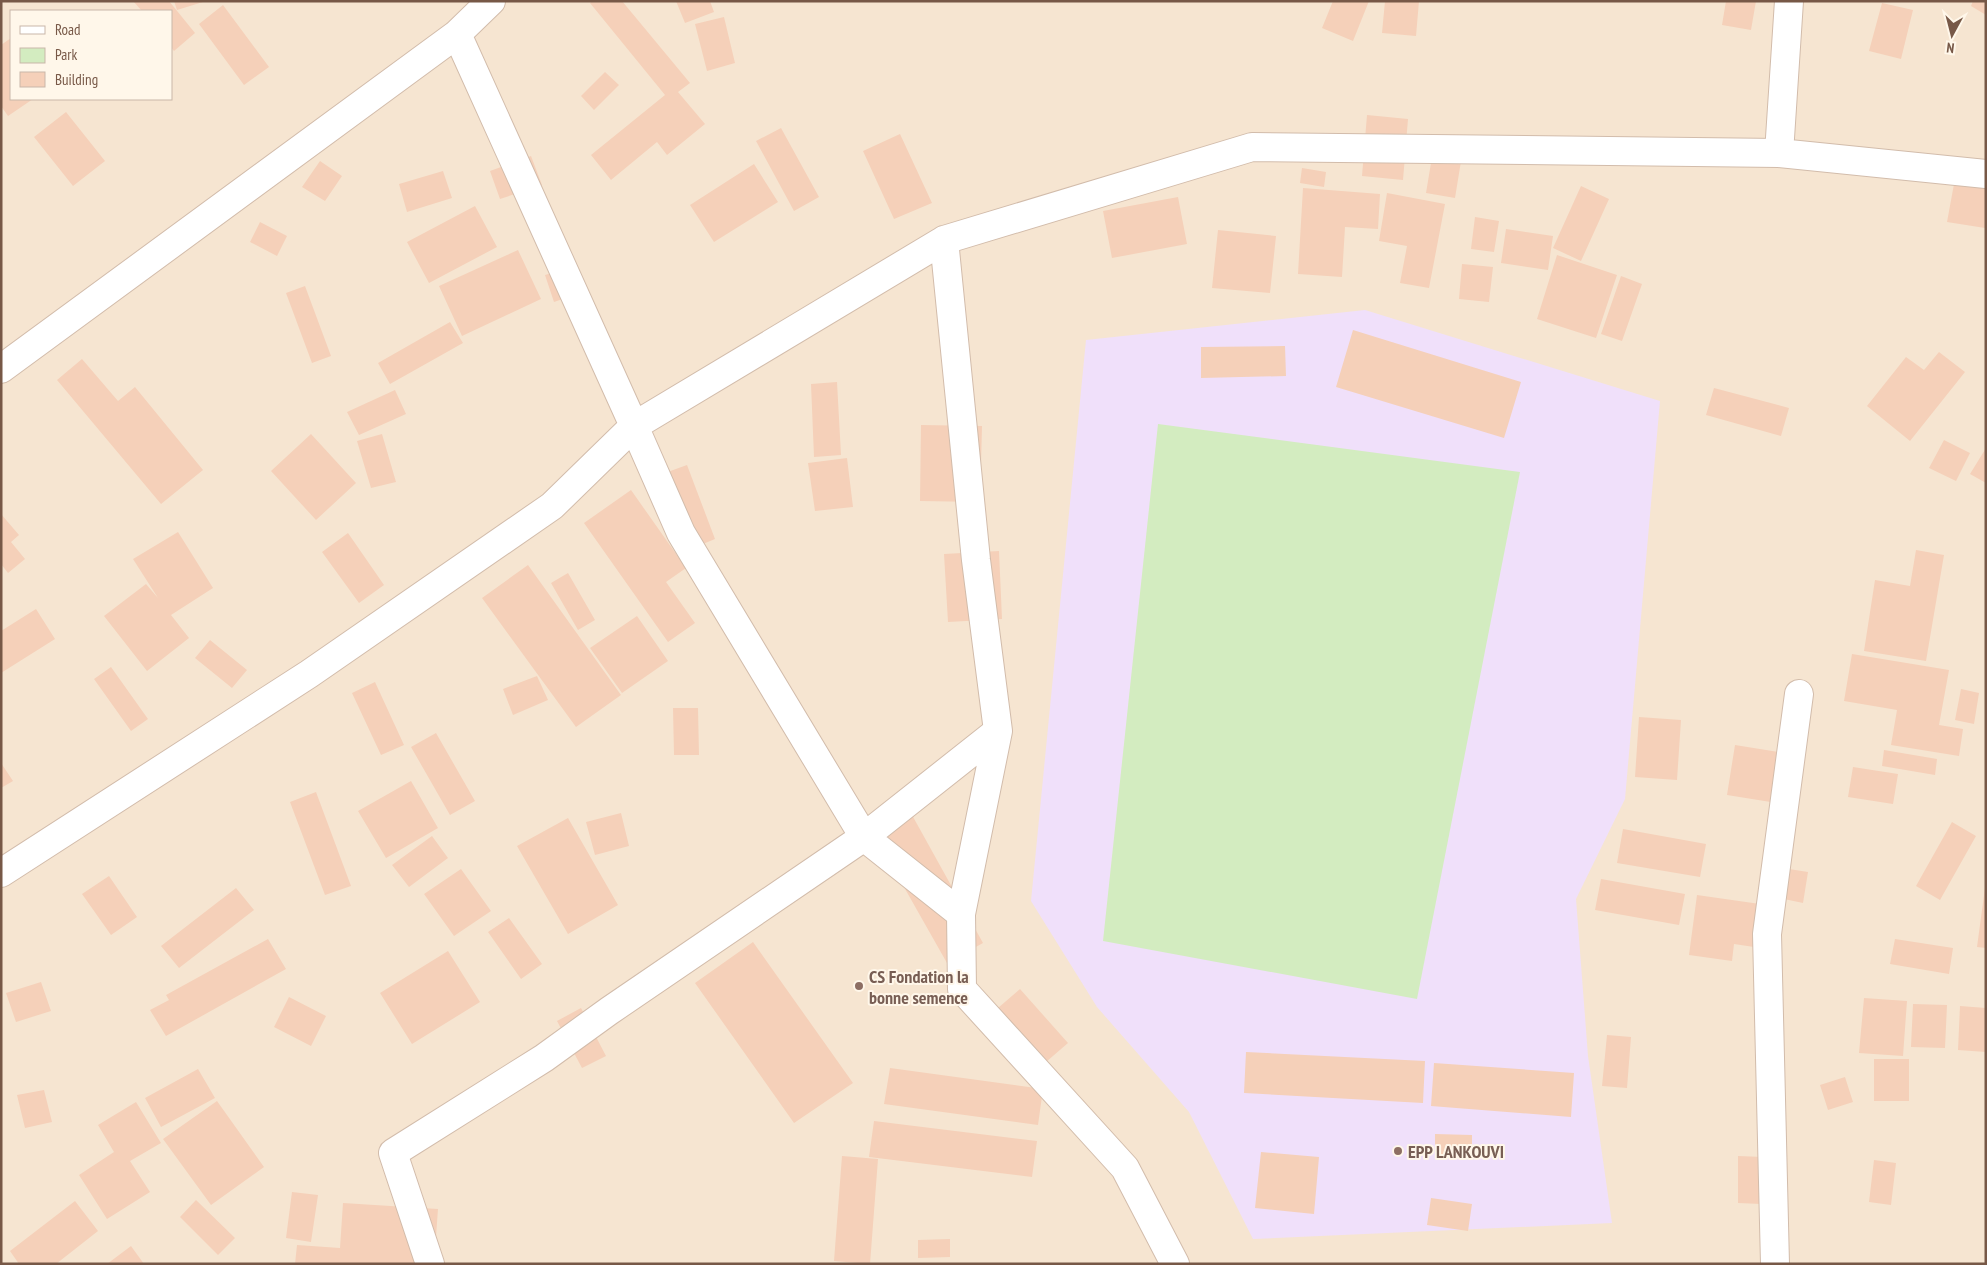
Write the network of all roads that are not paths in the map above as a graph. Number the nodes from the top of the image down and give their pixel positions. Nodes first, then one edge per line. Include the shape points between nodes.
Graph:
1 (491, 1) edge
2 (1790, 1) edge
3 (457, 34) junction
4 (1779, 153) junction
5 (1986, 174) edge
6 (944, 240) junction
7 (1, 369) edge
8 (634, 426) junction
9 (1799, 694) dead end
10 (998, 731) junction
11 (864, 837) junction
12 (1, 874) edge
13 (960, 914) junction
14 (430, 1264) edge
15 (1175, 1264) edge
16 (1775, 1264) edge

1 - 3 street
2 - 4 street
3 - 7 street
3 - 8 street
4 - 5 street
4 - 6 street via 1252,148
6 - 8 street
6 - 10 street via 976,560
8 - 11 street via 681,533
8 - 12 street via 552,506 309,674
9 - 16 street via 1767,934
10 - 11 street
10 - 13 street
11 - 13 street
11 - 14 street via 544,1058 393,1153
13 - 15 street via 962,989 1125,1168

